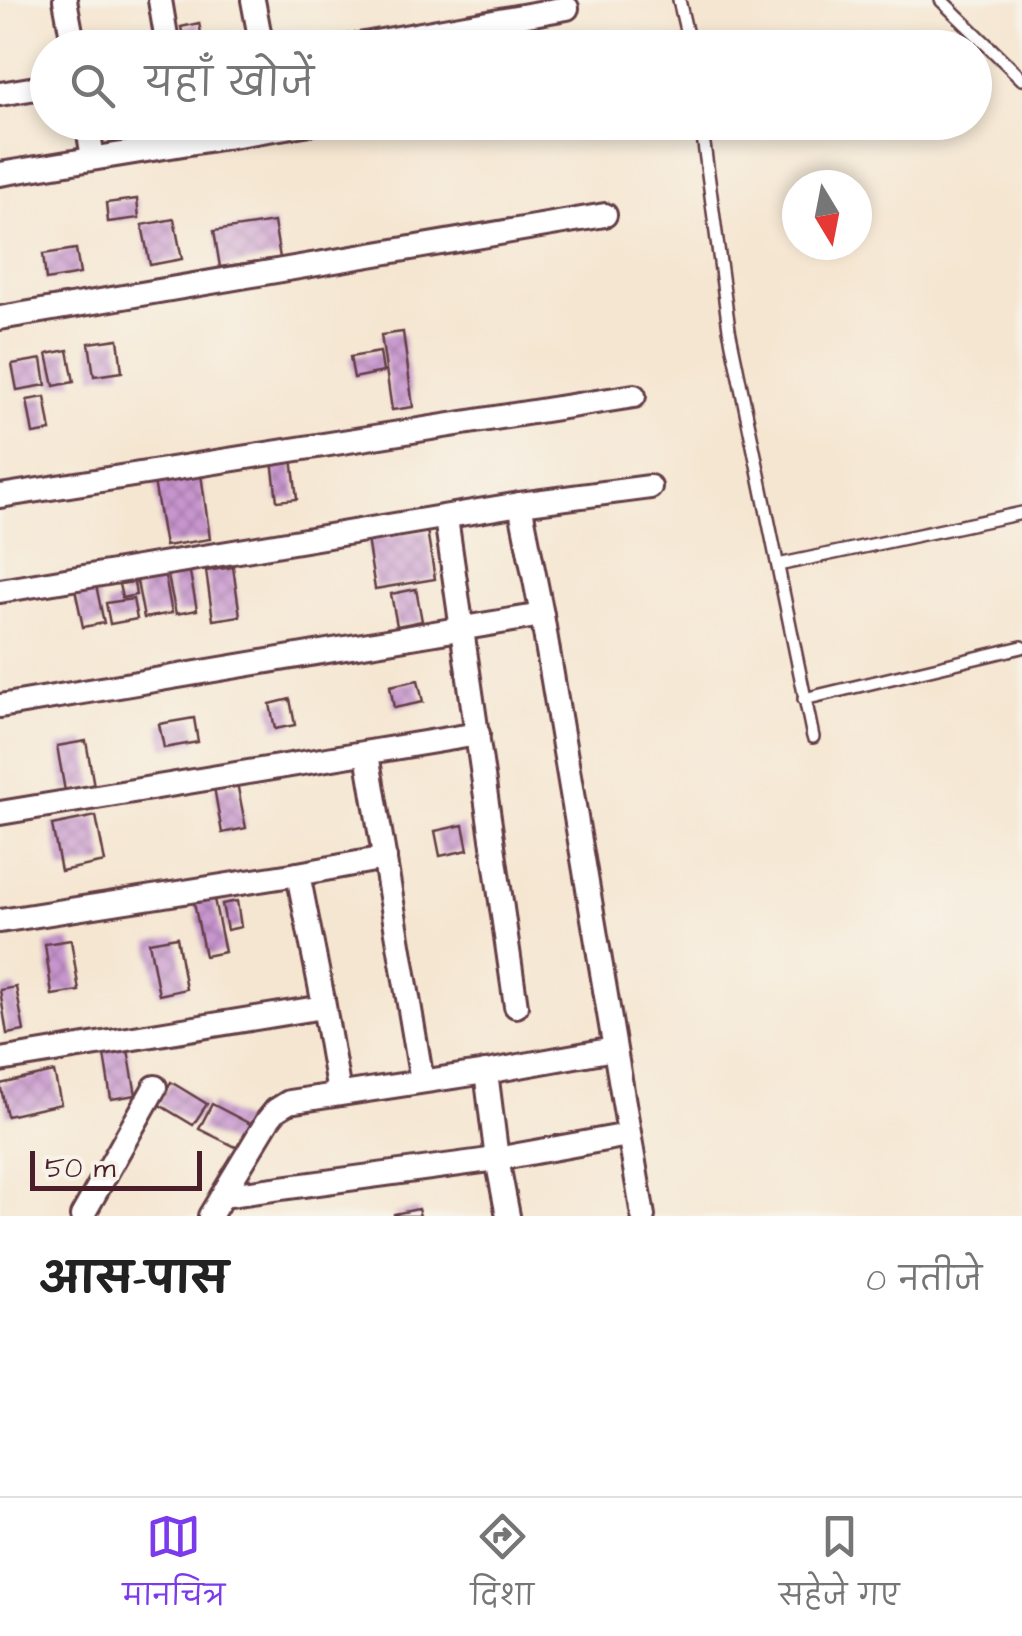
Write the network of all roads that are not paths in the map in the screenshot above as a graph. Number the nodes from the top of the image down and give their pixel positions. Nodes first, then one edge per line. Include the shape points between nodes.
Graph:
1 (66, 0) edge
2 (160, 0) edge
3 (253, 0) edge
4 (678, 0) edge
5 (941, 0) edge
6 (567, 8) dead end
7 (71, 30) edge
8 (165, 30) edge
9 (259, 30) edge
10 (443, 30) edge
11 (686, 30) edge
12 (972, 30) edge
13 (992, 50) edge
14 (1022, 79) edge
15 (30, 89) edge
16 (0, 94) edge
17 (90, 140) edge
18 (160, 140) edge
19 (703, 140) edge
20 (93, 158) junction
21 (0, 174) edge
22 (605, 215) dead end
23 (0, 318) edge
24 (634, 396) dead end
25 (650, 488) dead end
26 (0, 496) edge
27 (520, 504) junction
28 (1022, 513) edge
29 (446, 518) junction
30 (778, 565) junction
31 (0, 591) edge
32 (542, 616) junction
33 (461, 629) junction
34 (1022, 647) edge
35 (804, 698) junction
36 (0, 706) edge
37 (478, 734) junction
38 (813, 737) dead end
39 (368, 754) junction
40 (0, 813) edge
41 (385, 858) junction
42 (298, 874) junction
43 (0, 921) edge
44 (323, 1000) junction
45 (516, 1006) dead end
46 (614, 1049) junction
47 (0, 1060) edge
48 (486, 1072) junction
49 (422, 1081) junction
50 (155, 1086) dead end
51 (339, 1093) junction
52 (628, 1135) junction
53 (498, 1158) junction
54 (217, 1208) edge
55 (82, 1216) edge
56 (508, 1216) edge
57 (643, 1216) edge

1 - 7 street
2 - 8 street
3 - 9 street
4 - 11 lane
5 - 12 lane
6 - 10 street
13 - 14 lane
15 - 16 street
17 - 20 street
18 - 20 street
19 - 30 lane via 729,329
20 - 21 street
22 - 23 street
24 - 26 street
25 - 27 street
27 - 29 street
27 - 32 street
28 - 30 lane
29 - 31 street
29 - 33 street
30 - 35 lane
32 - 33 street
32 - 46 street
33 - 36 street
33 - 37 street
34 - 35 lane
35 - 38 lane
37 - 39 street
37 - 45 street
39 - 40 street
39 - 41 street
41 - 42 street
41 - 49 street
42 - 43 street
42 - 44 street
44 - 47 street via 302,1012
44 - 51 street
46 - 48 street
46 - 52 street
48 - 49 street
48 - 53 street
49 - 51 street
50 - 55 street
51 - 54 street via 276,1110
52 - 53 street
52 - 57 street
53 - 54 street
53 - 56 street

